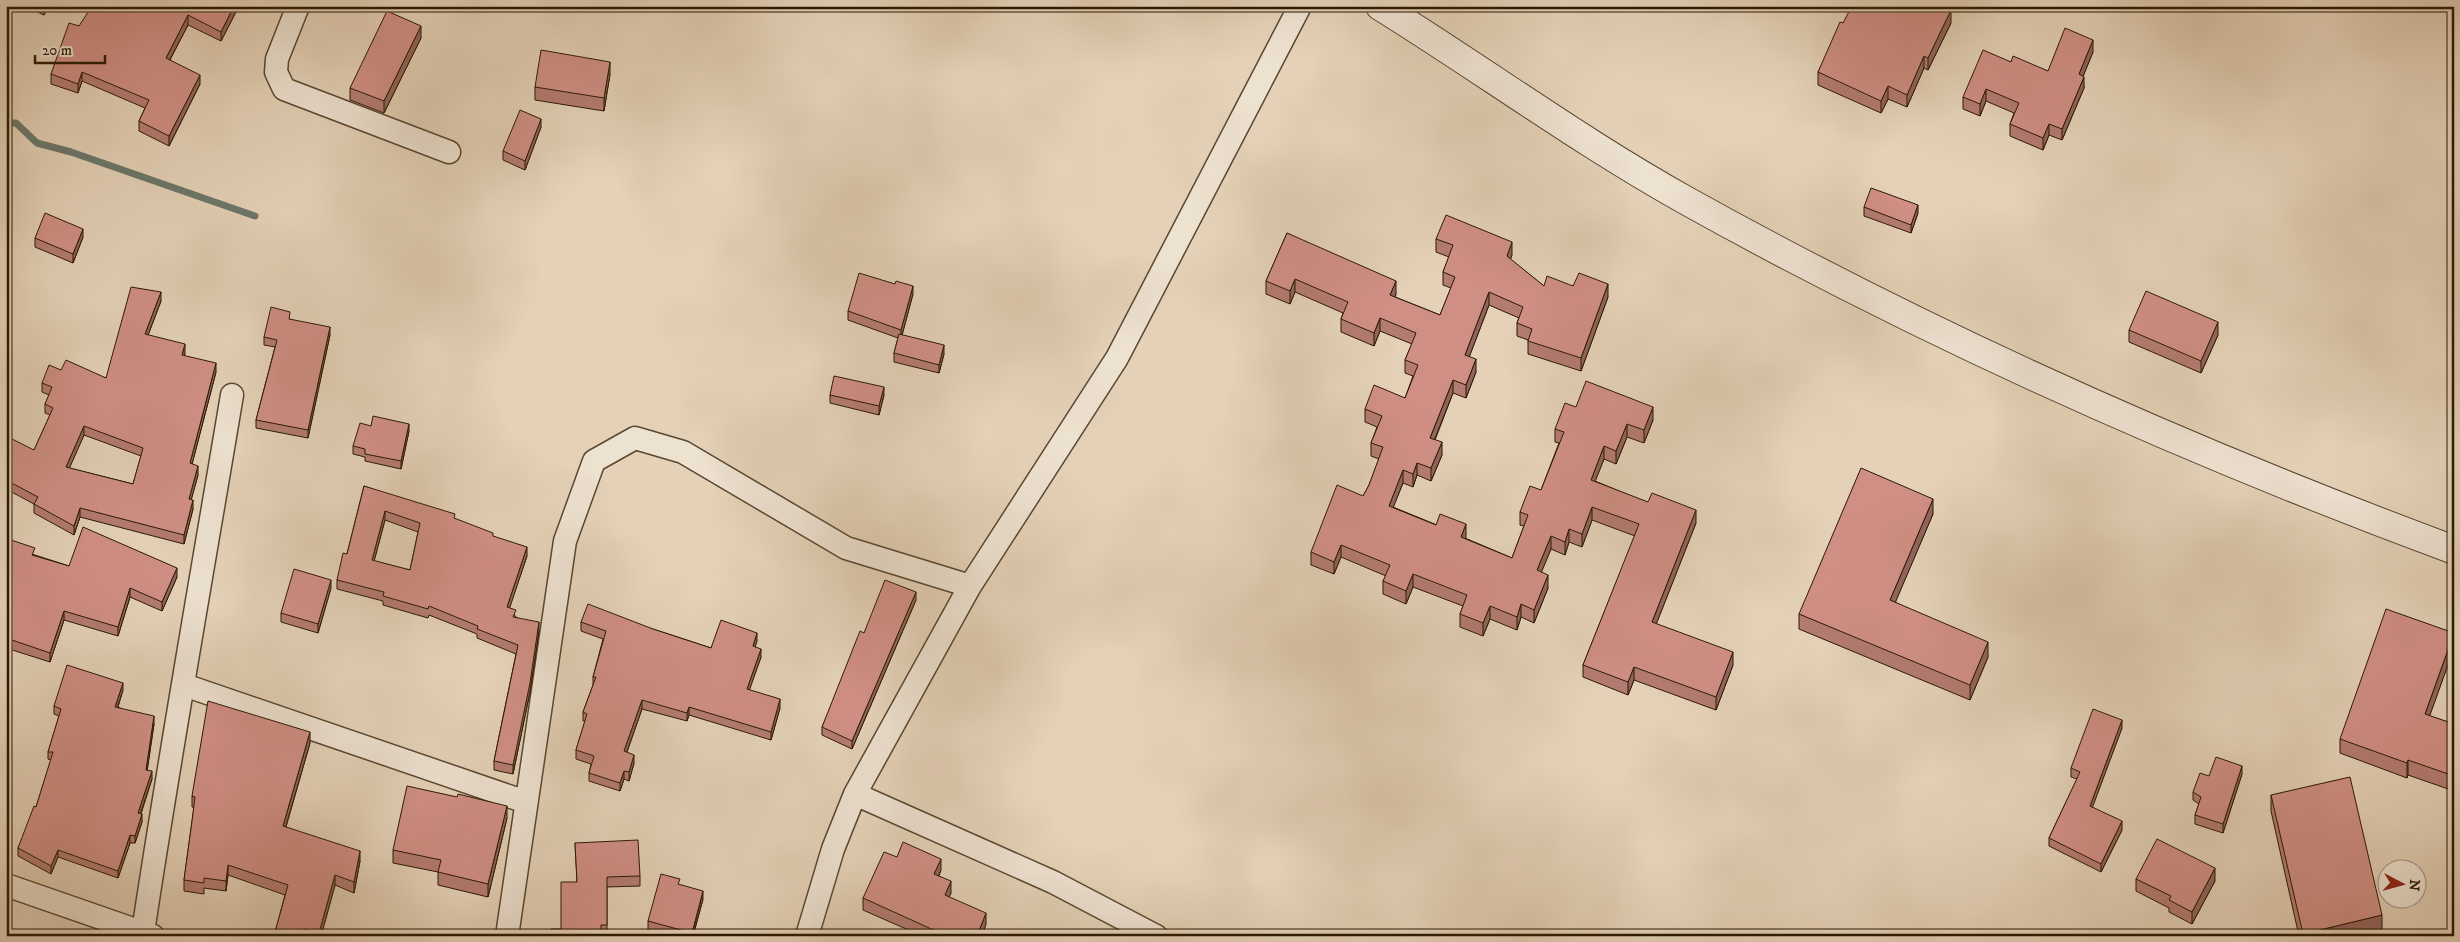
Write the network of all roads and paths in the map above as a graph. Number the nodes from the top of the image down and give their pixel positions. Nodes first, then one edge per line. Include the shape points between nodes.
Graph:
1 (298, 6) edge
2 (1300, 6) edge
3 (1380, 6) edge
4 (449, 152) dead end
5 (232, 395) dead end
6 (2454, 550) edge
7 (970, 586) junction
8 (184, 684) junction
9 (855, 794) junction
10 (526, 802) junction
11 (6, 885) edge
12 (148, 934) edge
13 (507, 936) edge
14 (807, 936) edge
15 (1156, 936) edge

1 - 4 street via 277,59 276,72 284,89
2 - 7 street via 1117,358
3 - 6 street via 1617,160 1756,238 1911,318 2148,428
5 - 8 street
7 - 9 street
7 - 10 street via 846,548 683,452 635,438 594,461 565,541
8 - 10 street
8 - 12 street via 165,786
9 - 14 street via 833,849
9 - 15 street via 1053,882
10 - 13 street
11 - 12 street

